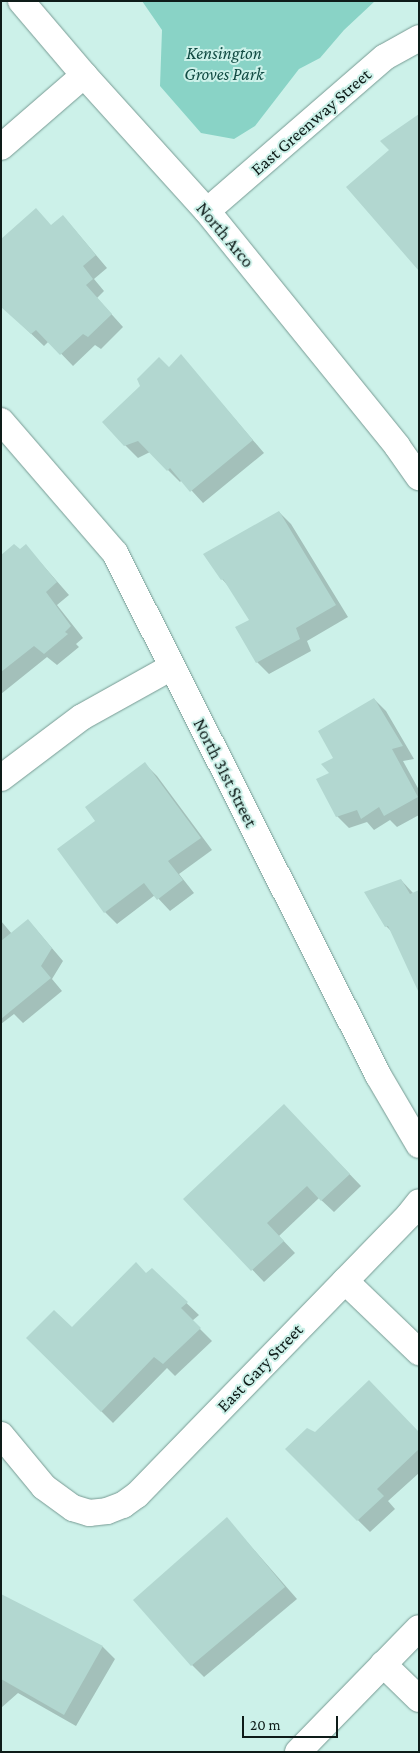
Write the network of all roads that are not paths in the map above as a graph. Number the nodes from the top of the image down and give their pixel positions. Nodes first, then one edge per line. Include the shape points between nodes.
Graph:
1 (21, 1) edge
2 (419, 38) edge
3 (84, 75) junction
4 (1, 147) edge
5 (207, 211) junction
6 (1, 421) edge
7 (419, 477) edge
8 (172, 667) junction
9 (1, 778) edge
10 (419, 1145) edge
11 (419, 1202) edge
12 (345, 1281) junction
13 (419, 1352) edge
14 (1, 1435) edge
15 (419, 1628) edge
16 (383, 1664) junction
17 (419, 1699) edge
18 (298, 1752) edge

1 - 3 street, North Arco
2 - 5 street, East Greenway Street via 385,57
3 - 4 street
3 - 5 street, North Arco
5 - 7 street, North Arco
6 - 8 street, North 31st Street via 115,553
8 - 9 street via 82,717
8 - 10 street, North 31st Street via 378,1076
11 - 12 street, East Gary Street
12 - 13 street
12 - 14 street, East Gary Street via 137,1495 123,1505 89,1513 73,1508 44,1487
15 - 16 street
16 - 17 street
16 - 18 street

